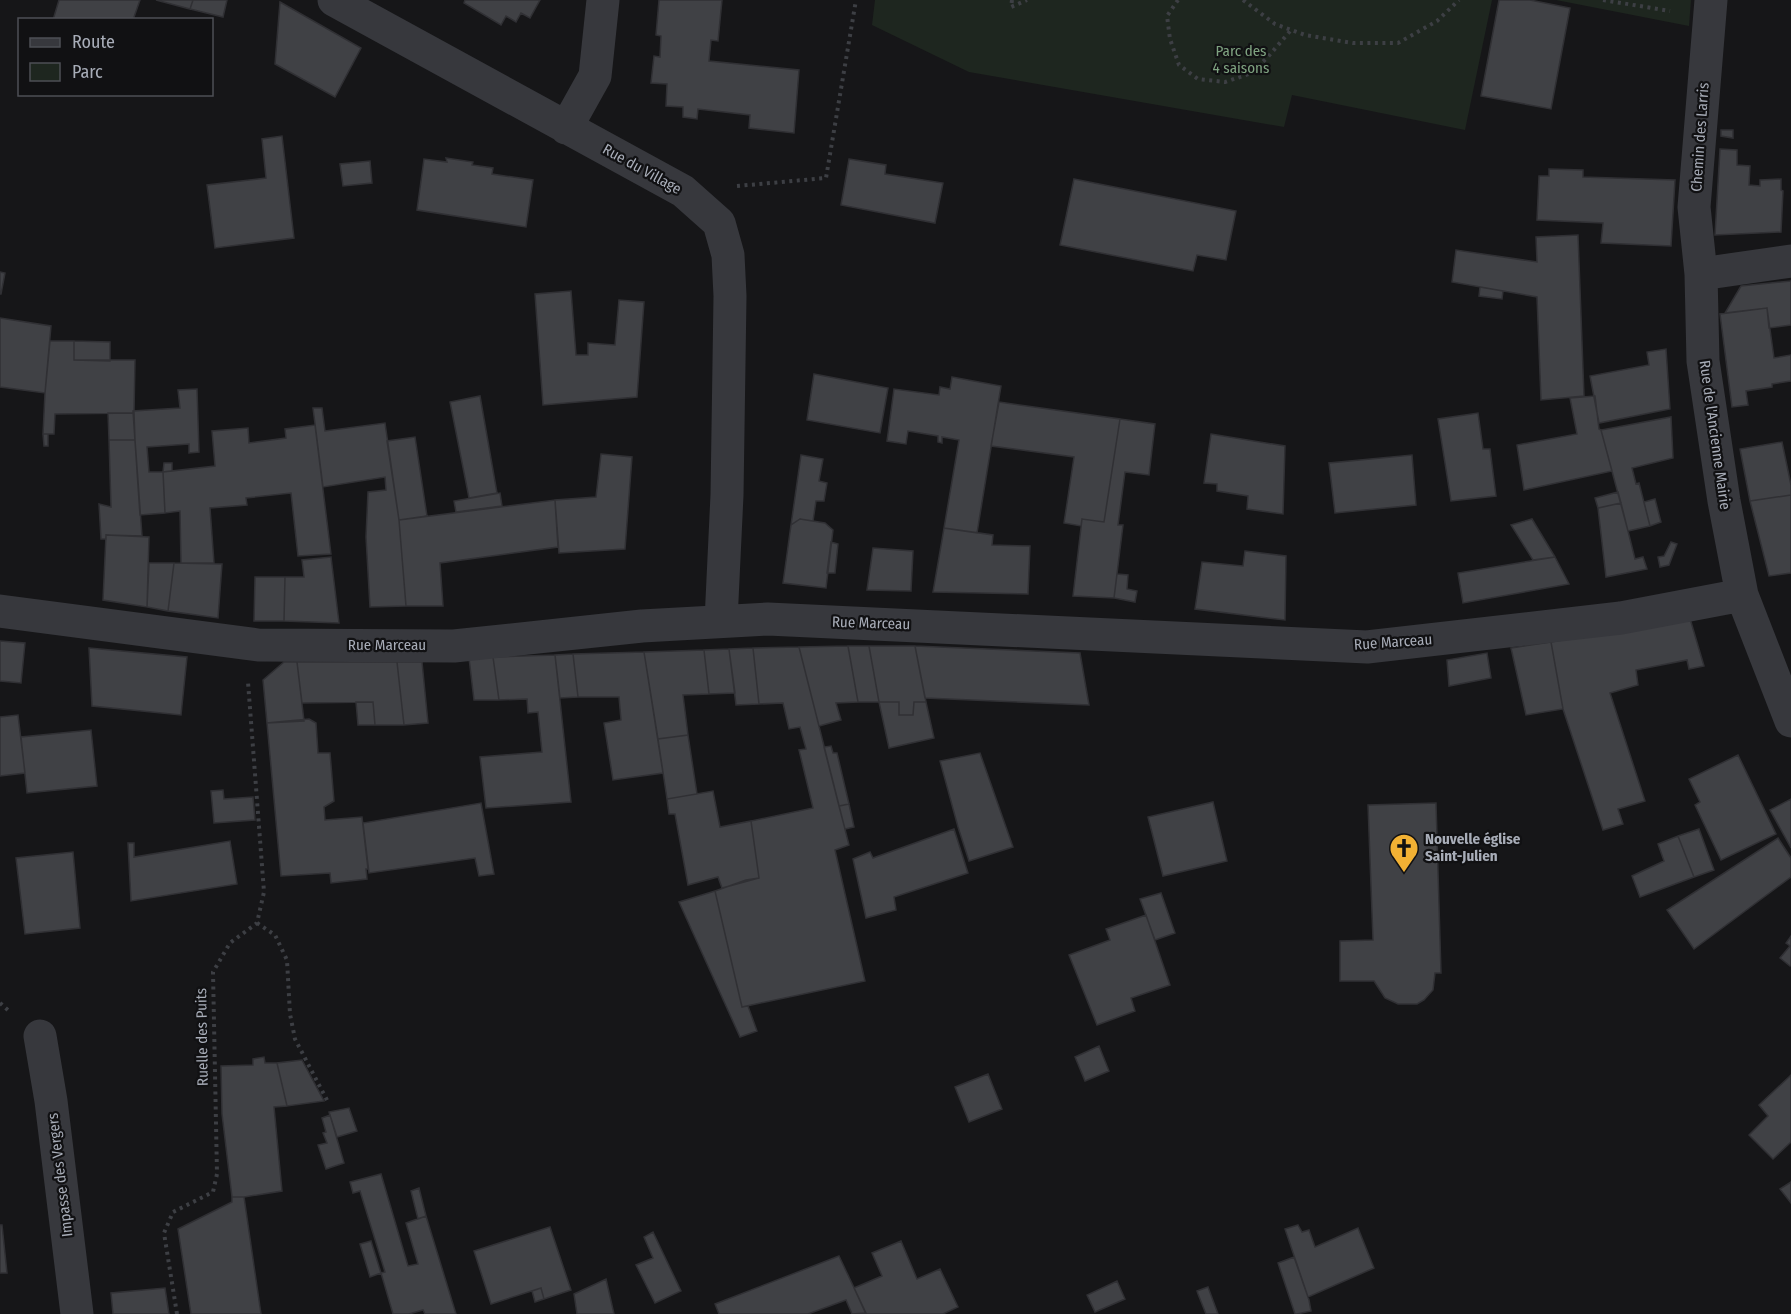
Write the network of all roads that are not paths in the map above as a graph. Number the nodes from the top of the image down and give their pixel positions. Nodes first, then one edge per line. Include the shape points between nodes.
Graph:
1 (334, 0) edge
2 (603, 0) edge
3 (1710, 9) edge
4 (566, 128) junction
5 (1791, 261) edge
6 (1701, 274) junction
7 (1742, 595) junction
8 (0, 611) edge
9 (721, 621) junction
10 (1791, 722) edge
11 (40, 1036) dead end
12 (78, 1314) edge

1 - 4 street, Rue du Village
2 - 4 street via 595,76
3 - 6 street, Chemin des Larris via 1694,207
4 - 9 street, Rue du Village via 683,191 719,223 728,255 730,296
5 - 6 street
6 - 7 street, Rue de l'Ancienne Mairie via 1703,361
7 - 9 street, Rue Marceau via 1621,618 1367,647 768,619
7 - 10 street, Rue de l'Ancienne Mairie
8 - 9 street, Rue Marceau via 245,643 454,646
11 - 12 street, Impasse des Vergers

